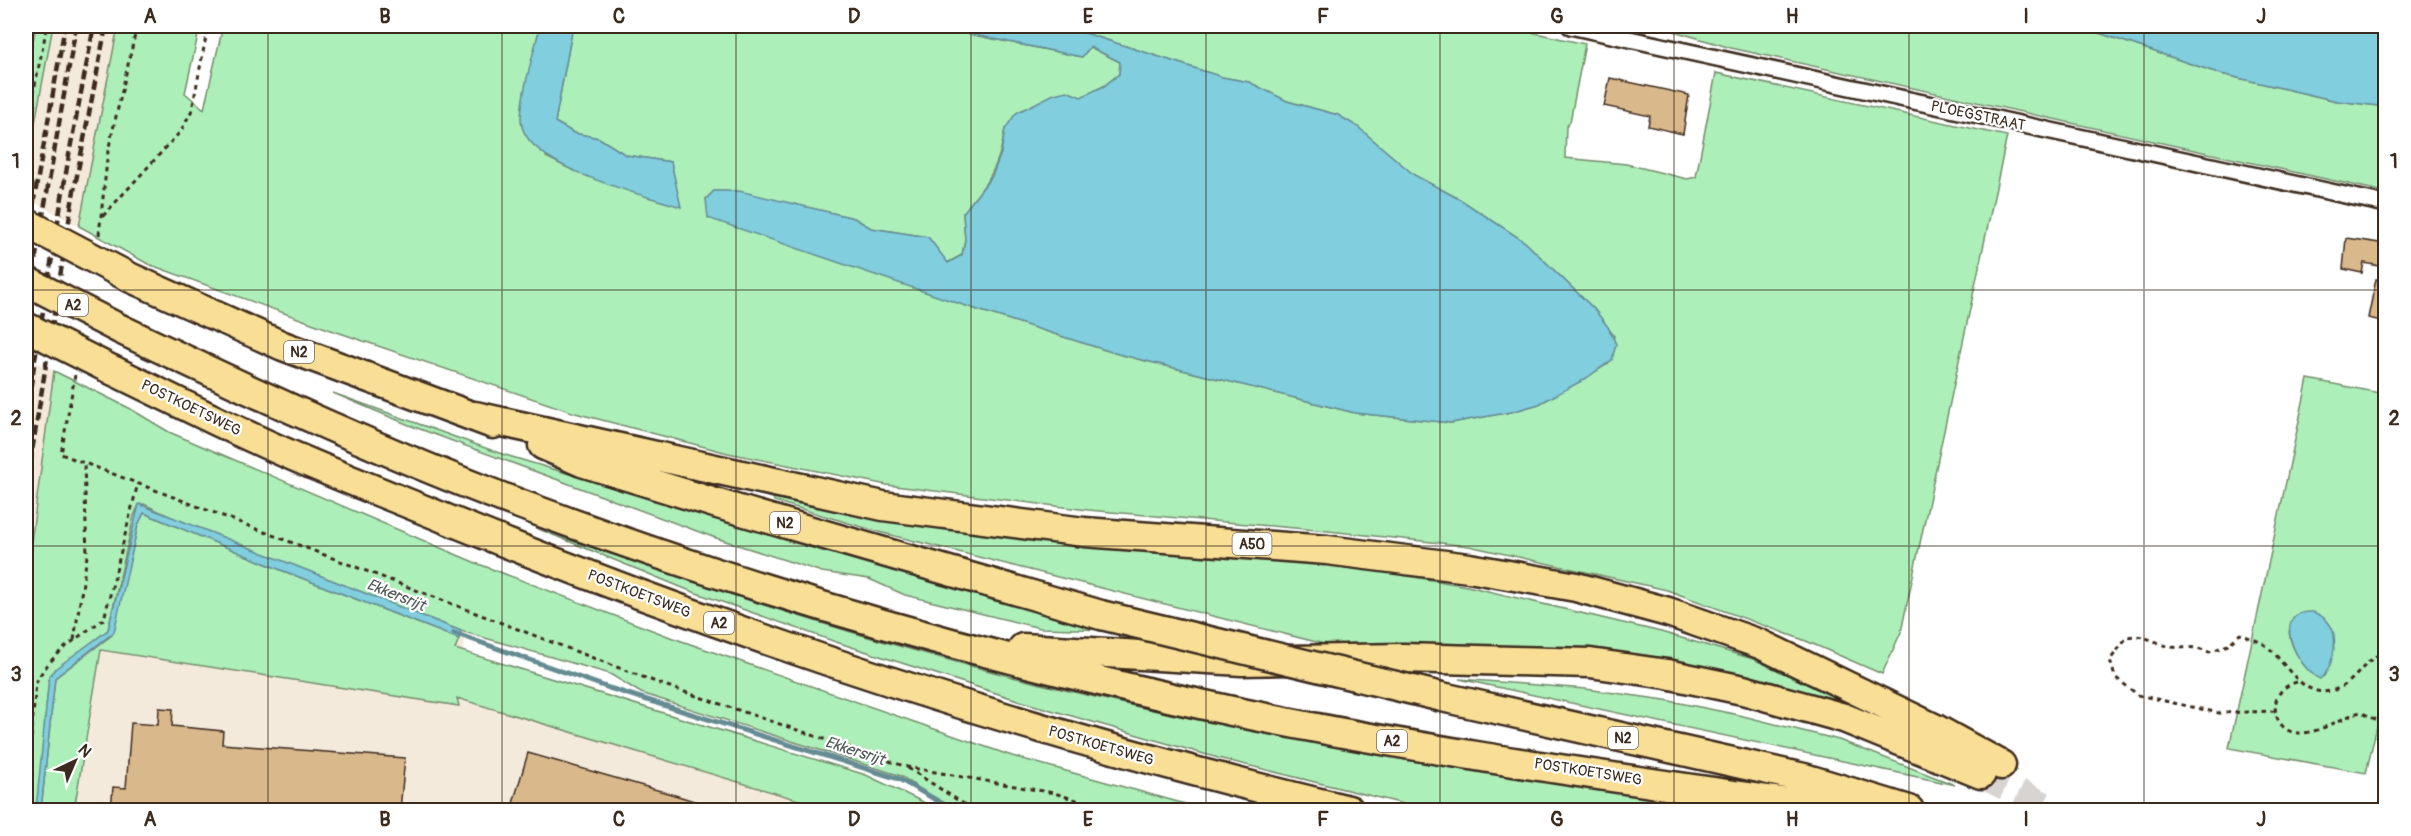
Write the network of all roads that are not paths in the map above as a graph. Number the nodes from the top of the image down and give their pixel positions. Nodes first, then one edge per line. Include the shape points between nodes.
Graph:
1 (1570, 26) edge
2 (2385, 204) edge
3 (26, 223) edge
4 (26, 280) edge
5 (26, 327) edge
6 (474, 416) junction
7 (954, 643) junction
8 (1349, 810) edge
9 (1836, 810) edge
10 (1909, 810) edge

1 - 2 street, PLOEGSTRAAT
3 - 6 highway, N2, bridge via 129,276 283,346
4 - 7 highway, POSTKOETSWEG / A2, bridge via 120,330 285,407 540,512 692,565
5 - 8 highway, POSTKOETSWEG / A2, bridge via 256,440 680,610 1018,722 1202,776
6 - 7 highway, POSTKOETSWEG / A50 via 883,506 1084,532 1327,550 1469,568 1576,587 1668,612 1760,644 1934,728 1991,770 1844,718 1743,690 1590,663 1402,658 1242,662
6 - 10 highway, N2, bridge via 582,462 1101,615 1804,778
7 - 9 highway, POSTKOETSWEG / A2 via 1232,711 1430,748

